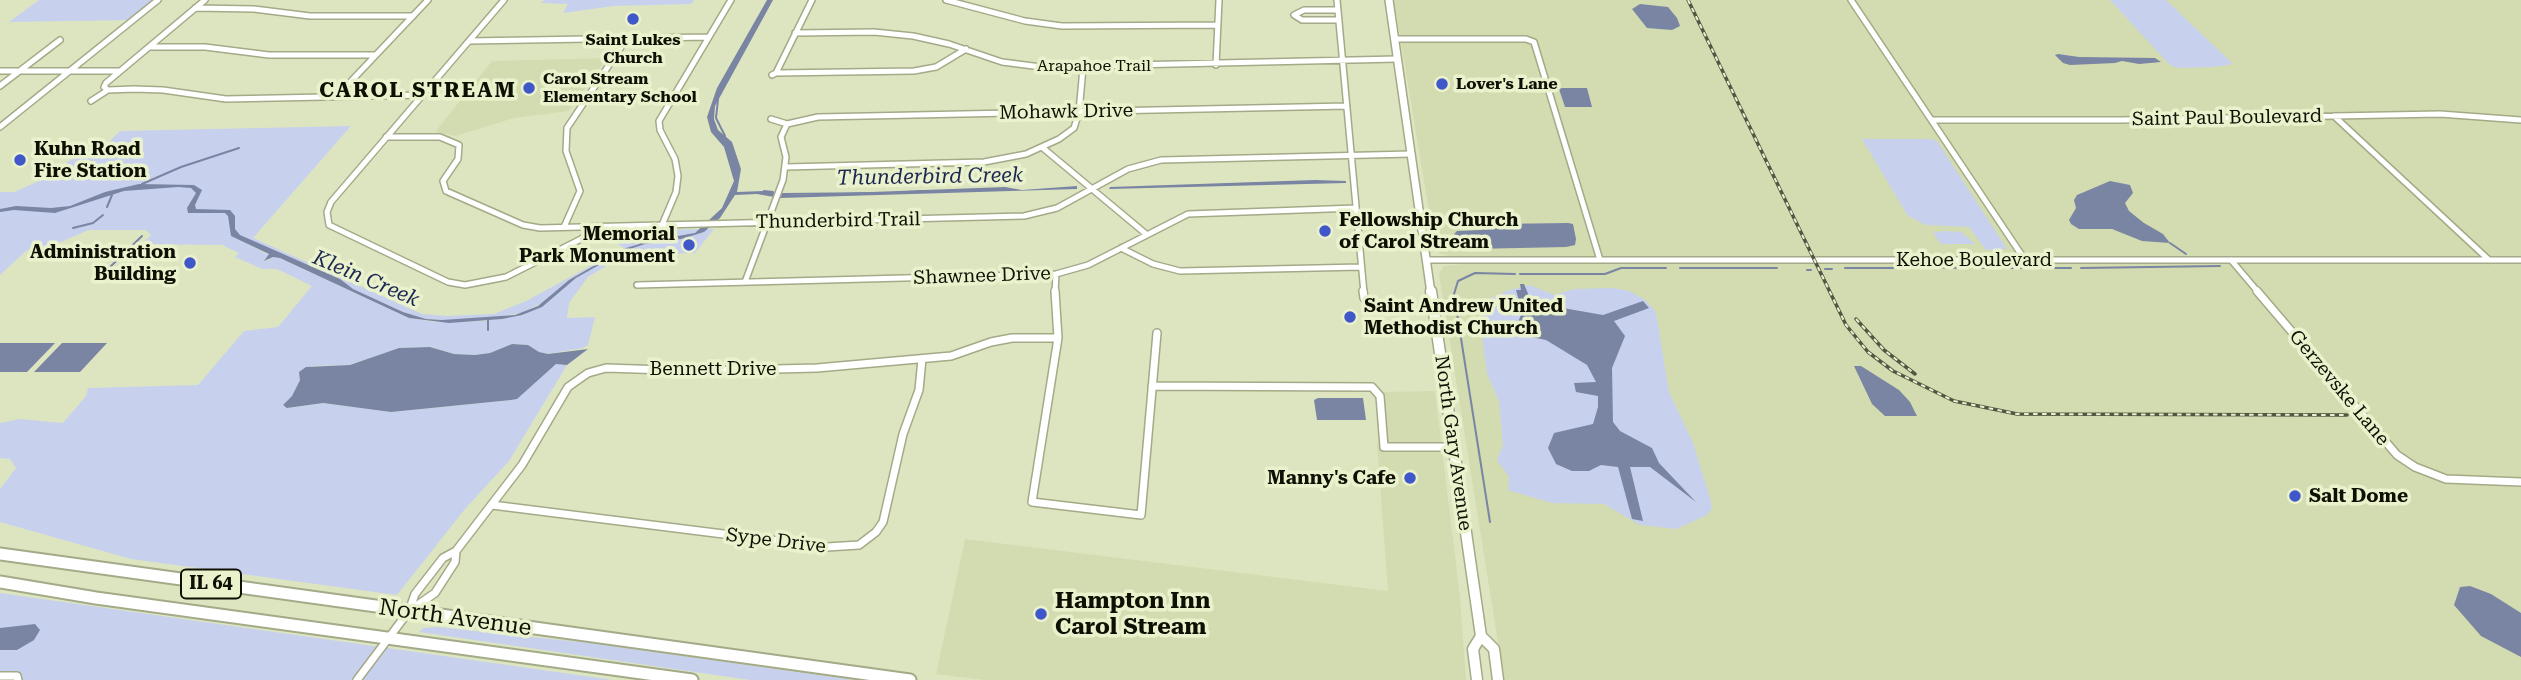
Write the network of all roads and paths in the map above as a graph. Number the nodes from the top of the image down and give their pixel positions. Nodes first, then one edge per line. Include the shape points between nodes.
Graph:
1 (158, 0) edge
2 (205, 0) edge
3 (428, 0) edge
4 (505, 0) edge
5 (731, 0) edge
6 (812, 0) edge
7 (946, 0) edge
8 (1219, 0) edge
9 (1337, 0) edge
10 (1389, 0) edge
11 (1852, 0) edge
12 (195, 8) junction
13 (1338, 9) junction
14 (412, 16) junction
15 (1339, 20) junction
16 (1218, 24) junction
17 (794, 33) junction
18 (708, 37) junction
19 (627, 38) junction
20 (1395, 39) junction
21 (60, 40) dead end
22 (469, 41) junction
23 (149, 47) junction
24 (966, 50) junction
25 (375, 55) junction
26 (1342, 59) junction
27 (1397, 59) junction
28 (1216, 65) junction
29 (1083, 68) junction
30 (0, 71) edge
31 (19, 71) junction
32 (69, 71) junction
33 (120, 71) junction
34 (0, 86) edge
35 (108, 90) junction
36 (338, 95) junction
37 (423, 95) junction
38 (91, 101) dead end
39 (1347, 106) junction
40 (1079, 112) junction
41 (2334, 116) junction
42 (771, 119) dead end
43 (1932, 120) junction
44 (2521, 120) edge
45 (787, 124) junction
46 (0, 127) edge
47 (386, 137) junction
48 (1043, 148) junction
49 (1351, 154) junction
50 (1411, 154) junction
51 (786, 167) junction
52 (1092, 189) junction
53 (1356, 208) junction
54 (767, 222) junction
55 (662, 225) junction
56 (597, 226) junction
57 (564, 227) junction
58 (1146, 234) junction
59 (1121, 248) junction
60 (1427, 260) junction
61 (1600, 260) junction
62 (2025, 260) junction
63 (2230, 260) junction
64 (2489, 260) junction
65 (2521, 260) edge
66 (1361, 267) junction
67 (1056, 274) junction
68 (745, 282) junction
69 (637, 285) dead end
70 (1364, 299) dead end
71 (1157, 333) dead end
72 (1058, 338) junction
73 (922, 359) junction
74 (1152, 386) junction
75 (1454, 446) junction
76 (2521, 482) edge
77 (492, 505) junction
78 (456, 551) junction
79 (0, 554) edge
80 (0, 582) edge
81 (409, 611) junction
82 (1481, 636) junction
83 (390, 637) junction
84 (0, 676) edge
85 (18, 680) edge
86 (357, 680) edge
87 (692, 680) edge
88 (910, 680) edge
89 (1476, 680) edge
90 (1499, 680) edge

1 - 32 street
2 - 12 street
3 - 14 street
4 - 22 street
5 - 18 street
6 - 17 street
7 - 16 street via 1062,26
8 - 16 street
9 - 13 street
10 - 20 street, North Gary Avenue
11 - 43 street
12 - 14 street via 310,16
12 - 23 street
13 - 15 street
13 - 15 street via 1304,9 1294,15 1303,20
14 - 25 street
15 - 26 street
16 - 28 street
17 - 24 street, Arapahoe Trail via 893,34
17 - 24 street via 774,74 914,71 936,67
18 - 19 street
18 - 55 street via 659,121 678,176
19 - 22 street
19 - 57 street via 568,128 566,151 580,191
20 - 27 street, North Gary Avenue
20 - 61 street via 1534,42
21 - 31 street
22 - 37 street
23 - 25 street via 205,47 269,55
23 - 33 street
24 - 29 street, Arapahoe Trail via 1018,65
25 - 36 street
26 - 27 street, Arapahoe Trail
26 - 28 street, Arapahoe Trail
26 - 39 street
27 - 50 street, North Gary Avenue
28 - 29 street, Arapahoe Trail
29 - 40 street
30 - 31 street
31 - 32 street
31 - 34 street
32 - 33 street
32 - 46 street
33 - 35 street via 105,85
35 - 36 street via 163,90 226,99
35 - 38 street
36 - 37 street
37 - 47 street
39 - 40 street, Mohawk Drive
39 - 49 street
40 - 45 street, Mohawk Drive via 810,118
40 - 48 street via 1073,128
41 - 43 street, Saint Paul Boulevard
41 - 44 street, Saint Paul Boulevard via 2449,114
41 - 64 street
42 - 45 street
43 - 62 street
45 - 51 street via 781,137
47 - 56 street via 331,202 329,225 448,282 474,285 501,279 581,239
47 - 57 street, Thunderbird Trail via 450,140 459,145 460,152 443,181 449,194 527,227
48 - 51 street via 984,162
48 - 52 street
49 - 50 street, Thunderbird Trail
49 - 52 street, Thunderbird Trail via 1161,160 1128,169
49 - 53 street
50 - 60 street, North Gary Avenue
51 - 54 street
52 - 54 street, Thunderbird Trail via 1057,208 1024,216
52 - 58 street
53 - 58 street, Shawnee Drive via 1197,212
53 - 66 street
54 - 55 street, Thunderbird Trail
54 - 68 street
55 - 56 street, Thunderbird Trail
56 - 57 street, Thunderbird Trail
58 - 59 street, Shawnee Drive
59 - 66 street via 1180,271
59 - 67 street, Shawnee Drive via 1079,270
60 - 61 street, Kehoe Boulevard
60 - 75 street, North Gary Avenue
61 - 62 street, Kehoe Boulevard
62 - 63 street, Kehoe Boulevard
63 - 64 street, Kehoe Boulevard
63 - 76 street, Gerzevske Lane via 2391,450 2414,467 2446,479
64 - 65 street, Kehoe Boulevard
66 - 70 street
67 - 68 street, Shawnee Drive
67 - 72 street
68 - 69 street, Shawnee Drive
71 - 74 street
72 - 73 street, Bennett Drive via 1001,340 960,354
72 - 74 street via 1032,502 1142,515
73 - 77 street, Bennett Drive via 776,370 606,368 588,373 566,390 522,465
73 - 77 street, Sype Drive via 919,390 902,438 883,522 859,545 827,547
74 - 75 street via 1372,387 1380,396 1384,446
75 - 82 street, North Gary Avenue
77 - 78 street, Bennett Drive
78 - 81 street, Bennett Drive via 443,558 415,594
78 - 81 street, Bennett Drive via 455,562 435,593
79 - 81 main road, North Avenue / IL 64
80 - 83 main road, North Avenue / IL 64
81 - 83 street
81 - 88 main road, North Avenue / IL 64
82 - 89 street, North Gary Avenue via 1473,649
82 - 90 street, North Gary Avenue via 1494,649
83 - 86 street
83 - 87 main road, North Avenue / IL 64
84 - 85 street via 17,676

